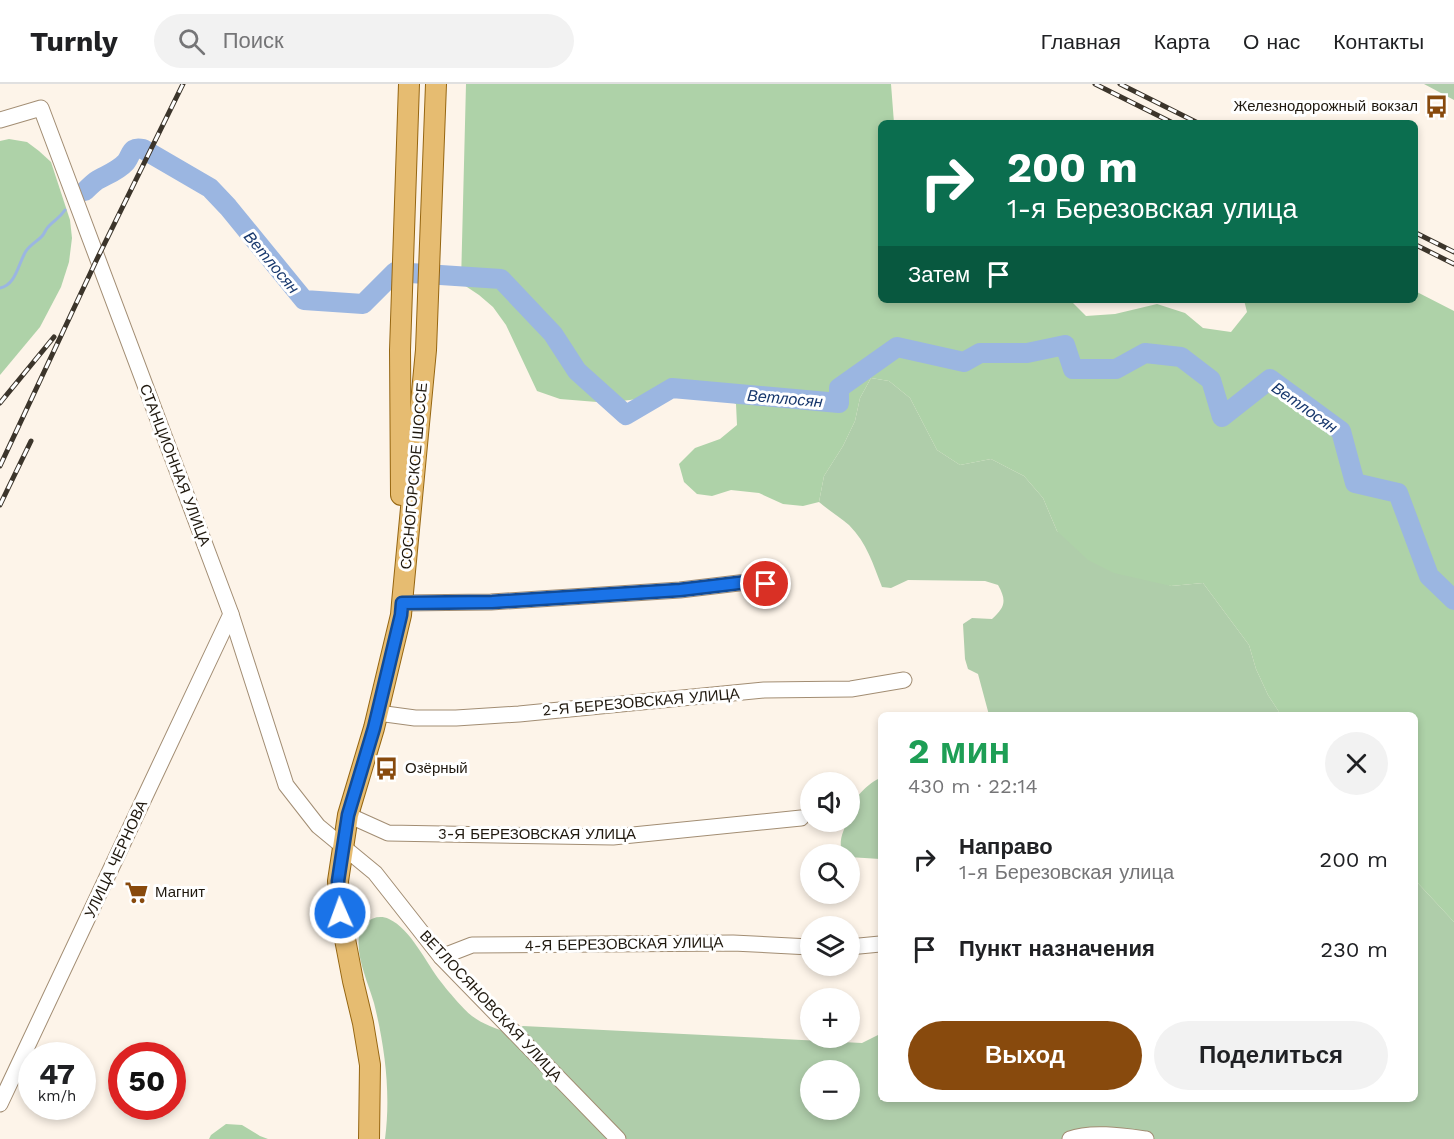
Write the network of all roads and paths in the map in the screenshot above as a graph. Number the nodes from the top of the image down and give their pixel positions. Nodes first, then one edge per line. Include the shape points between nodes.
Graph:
1 (409, 84) edge
2 (436, 84) edge
3 (0, 120) edge
4 (766, 584) dead end
5 (402, 603) junction
6 (231, 614) junction
7 (904, 680) dead end
8 (378, 713) junction
9 (348, 815) junction
10 (800, 818) edge
11 (343, 846) junction
12 (878, 944) edge
13 (800, 946) edge
14 (860, 946) edge
15 (441, 957) junction
16 (0, 1104) edge
17 (369, 1139) edge
18 (618, 1139) edge
19 (1070, 1139) edge
20 (1146, 1139) edge

1 - 5 main road, СОСНОГОРСКОЕ ШОССЕ via 400,350
2 - 5 main road, СОСНОГОРСКОЕ ШОССЕ via 426,350
3 - 6 street, СТАНЦИОННАЯ УЛИЦА via 41,108
4 - 5 street via 747,582 492,602
5 - 8 main road, СОСНОГОРСКОЕ ШОССЕ
6 - 11 street, СТАНЦИОННАЯ УЛИЦА via 286,785 318,826
6 - 16 street, УЛИЦА ЧЕРНОВА
7 - 8 street, 2-Я БЕРЕЗОВСКАЯ УЛИЦА via 851,689 764,690 456,718
8 - 9 main road, СОСНОГОРСКОЕ ШОССЕ
9 - 10 street, 3-Я БЕРЕЗОВСКАЯ УЛИЦА via 388,833 613,837
9 - 11 main road, СОСНОГОРСКОЕ ШОССЕ
11 - 15 street, ВЕТЛОСЯНОВСКАЯ УЛИЦА via 375,873
11 - 17 main road, СОСНОГОРСКОЕ ШОССЕ via 338,881 340,913 370,1065
12 - 14 street
13 - 15 street, 4-Я БЕРЕЗОВСКАЯ УЛИЦА via 472,945
15 - 18 street, ВЕТЛОСЯНОВСКАЯ УЛИЦА
19 - 20 street via 1080,1135

